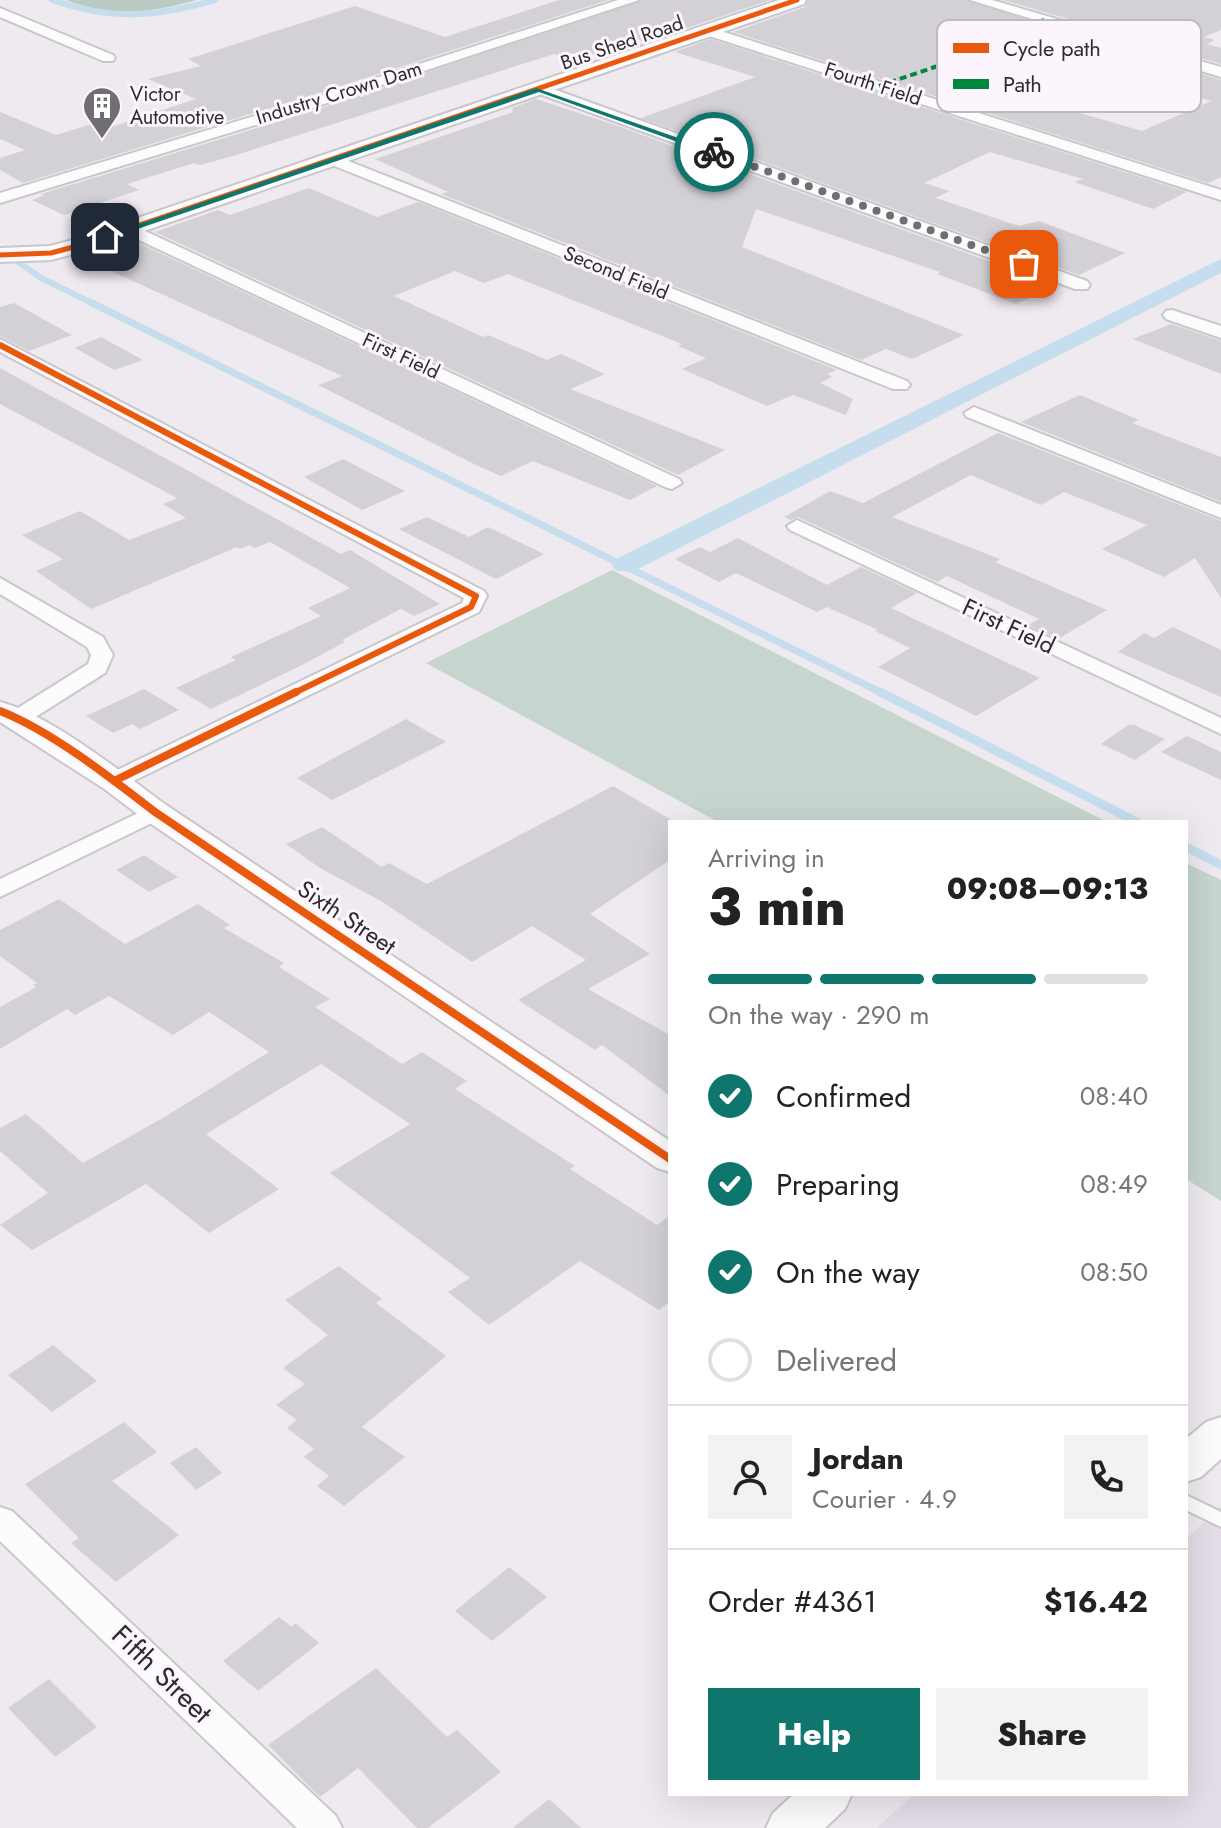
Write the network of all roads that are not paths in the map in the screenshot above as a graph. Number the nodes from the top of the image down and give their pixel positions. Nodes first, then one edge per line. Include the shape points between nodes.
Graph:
1 (632, 0) edge
2 (797, 0) edge
3 (977, 0) edge
4 (0, 12) edge
5 (1045, 20) edge
6 (708, 31) junction
7 (108, 58) dead end
8 (1201, 66) edge
9 (1221, 72) edge
10 (539, 89) junction
11 (937, 104) edge
12 (961, 112) edge
13 (333, 160) junction
14 (1221, 195) edge
15 (0, 198) edge
16 (130, 229) junction
17 (0, 255) edge
18 (1081, 285) dead end
19 (1172, 315) dead end
20 (1221, 332) edge
21 (0, 345) edge
22 (900, 385) dead end
23 (974, 413) dead end
24 (672, 483) dead end
25 (1221, 512) edge
26 (797, 526) dead end
27 (0, 585) edge
28 (9, 715) edge
29 (1221, 727) edge
30 (114, 781) junction
31 (155, 812) junction
32 (0, 889) edge
33 (668, 1158) edge
34 (1221, 1433) edge
35 (1188, 1463) edge
36 (1188, 1503) edge
37 (0, 1520) edge
38 (1221, 1520) edge
39 (826, 1796) edge
40 (323, 1828) edge
41 (791, 1828) edge

1 - 15 street, Industry Crown Dam
2 - 6 street, Bus Shed Road
3 - 5 street
4 - 7 street
6 - 10 street, Bus Shed Road
6 - 11 street, Fourth Field
8 - 9 street
10 - 13 street, Bus Shed Road
10 - 18 street
12 - 14 street, Fourth Field
13 - 16 street, Bus Shed Road
13 - 22 street, Second Field
16 - 17 street, Bus Shed Road via 34,255
16 - 24 street, First Field
19 - 20 street
21 - 30 street via 476,596 471,607
23 - 25 street
26 - 29 street, First Field
27 - 28 street via 88,638 103,660
28 - 30 street, Sixth Street
30 - 31 street, Sixth Street
31 - 32 street
31 - 33 street, Sixth Street
34 - 35 street
36 - 38 lane
37 - 40 street, Fifth Street
39 - 41 street

